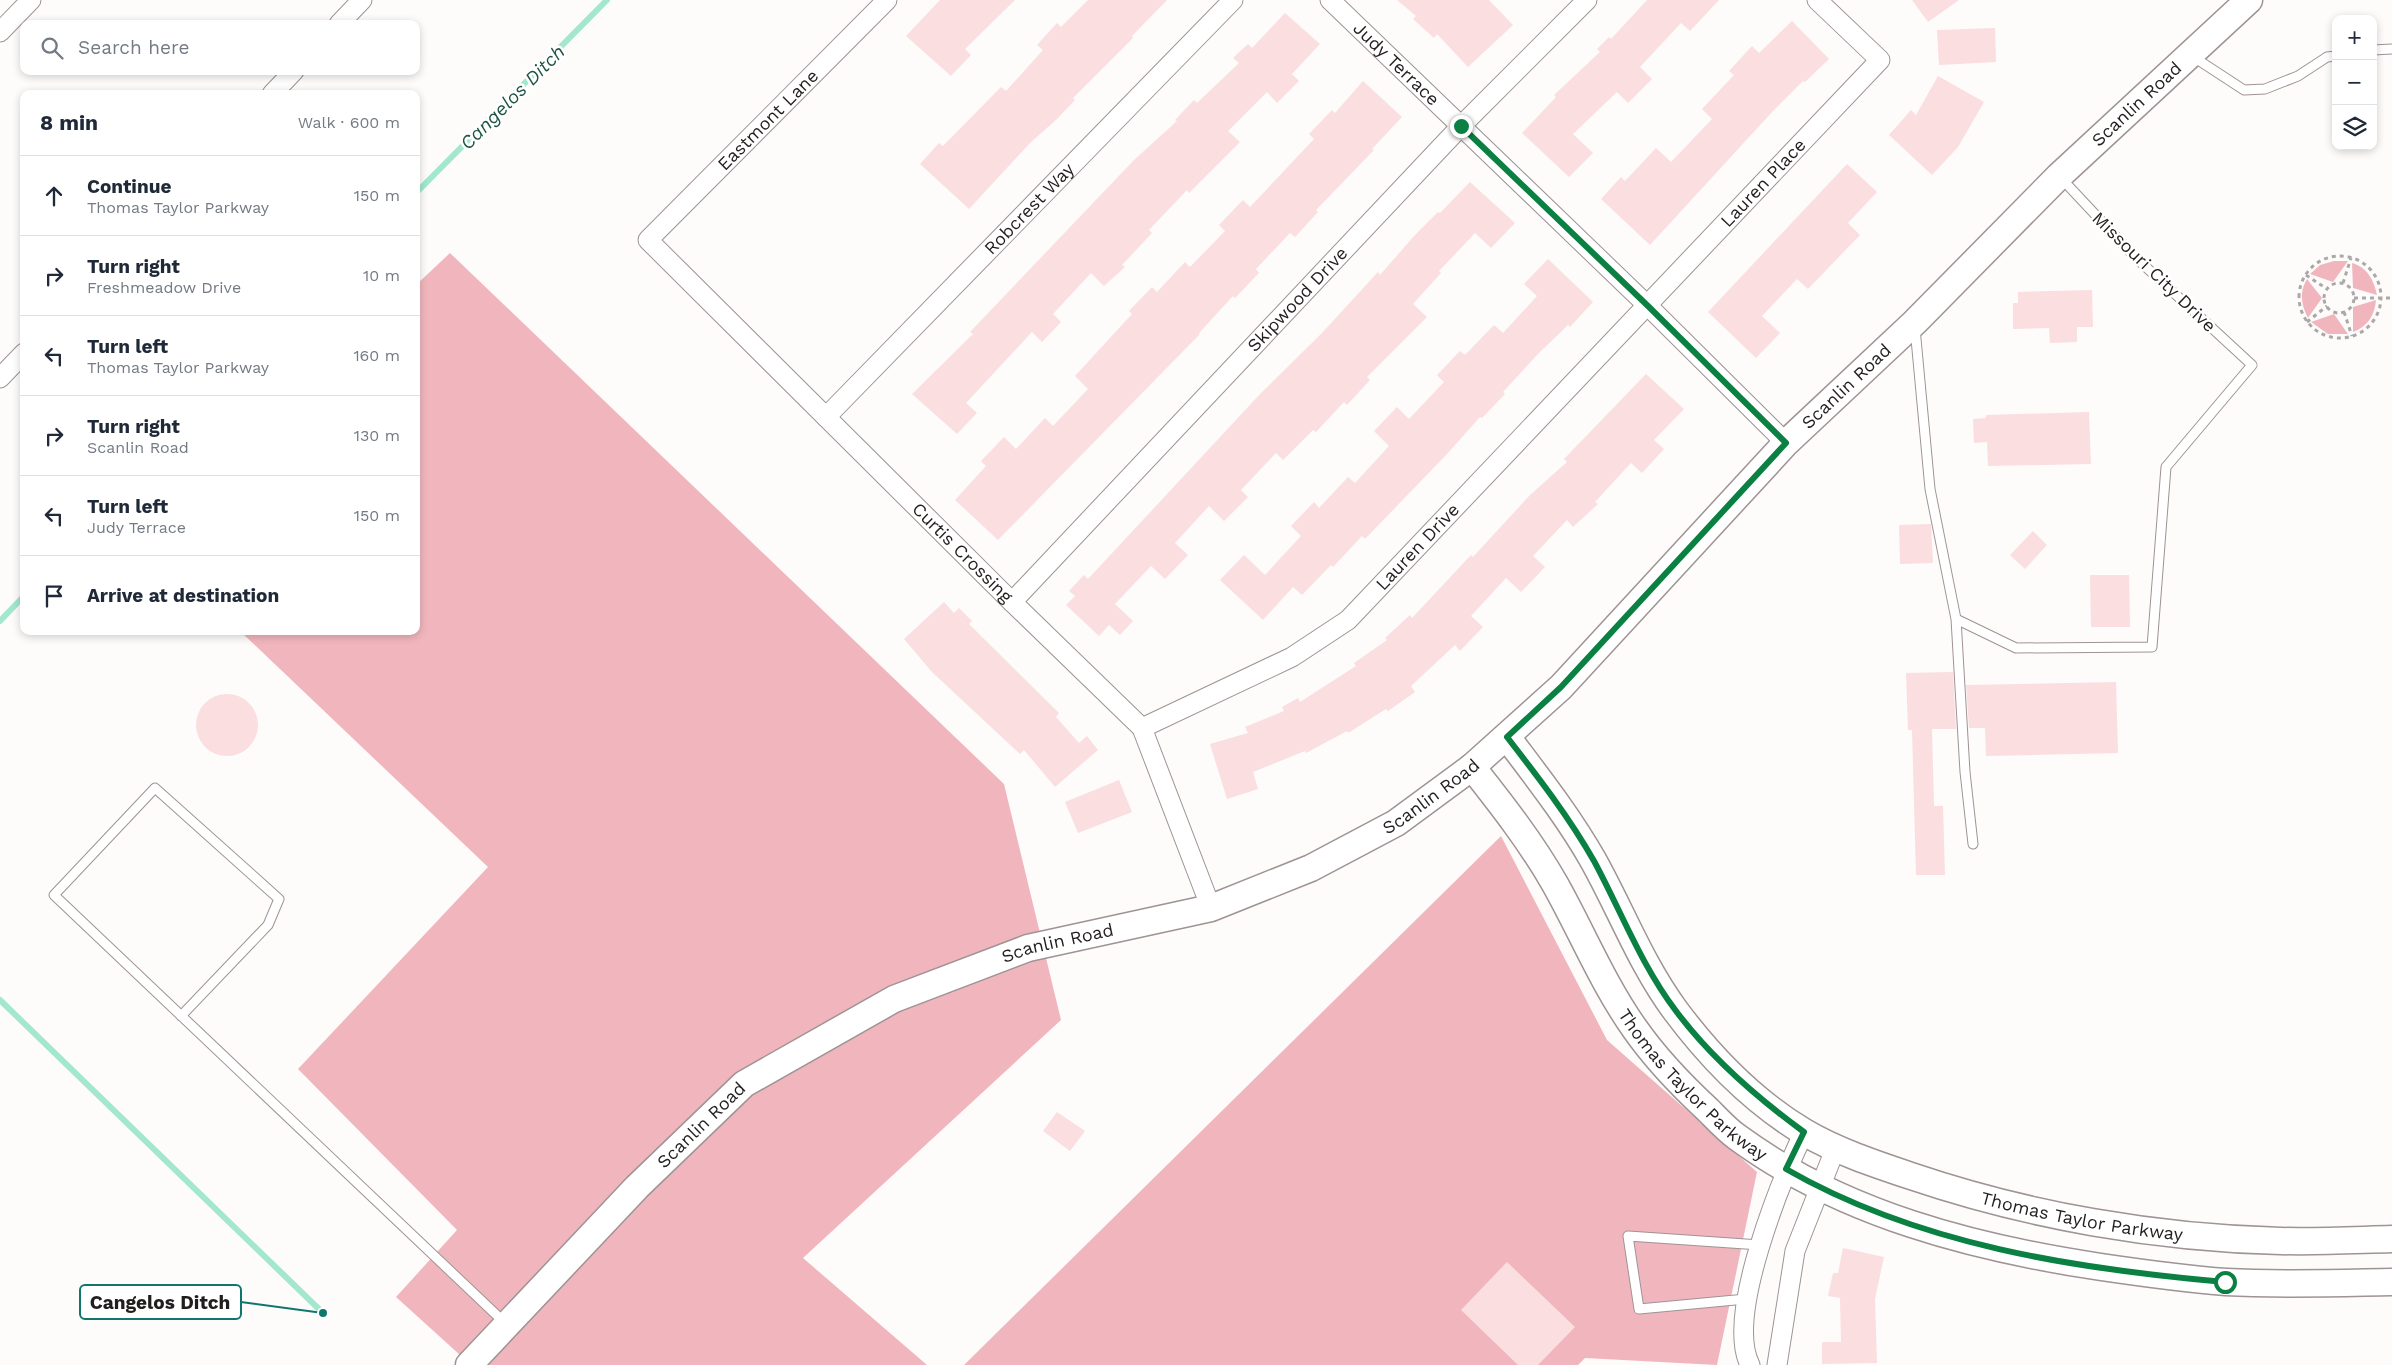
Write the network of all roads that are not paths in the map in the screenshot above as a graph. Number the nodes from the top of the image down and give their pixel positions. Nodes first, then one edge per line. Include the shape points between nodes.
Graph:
1 (31, 0) edge
2 (362, 0) edge
3 (887, 0) edge
4 (1233, 0) edge
5 (1330, 0) edge
6 (1587, 0) edge
7 (1817, 0) edge
8 (2249, 0) edge
9 (344, 20) edge
10 (0, 32) edge
11 (2392, 49) edge
12 (2377, 50) edge
13 (2190, 55) junction
14 (2332, 56) edge
15 (290, 75) edge
16 (276, 90) edge
17 (1461, 126) junction
18 (2059, 176) junction
19 (648, 240) joint
20 (1648, 306) junction
21 (1915, 322) junction
22 (20, 357) edge
23 (0, 378) edge
24 (826, 418) junction
25 (1786, 443) junction
26 (1012, 602) junction
27 (1956, 619) junction
28 (1142, 728) junction
29 (1507, 737) junction
30 (1472, 767) junction
31 (1973, 844) dead end
32 (1211, 908) junction
33 (181, 1016) junction
34 (1804, 1132) junction
35 (1836, 1147) junction
36 (1786, 1169) junction
37 (1819, 1188) junction
38 (2392, 1239) edge
39 (1760, 1245) junction
40 (2392, 1282) edge
41 (1746, 1299) junction
42 (507, 1325) junction
43 (469, 1365) edge
44 (1750, 1365) edge
45 (1777, 1365) edge

1 - 10 street
2 - 9 street
3 - 19 street, Eastmont Lane
4 - 24 street, Robcrest Way
5 - 17 street, Judy Terrace
6 - 17 street, Skipwood Drive
7 - 20 street, Lauren Place via 1880,60
8 - 13 street, Scanlin Road
11 - 12 lane
13 - 14 lane via 2244,90 2265,89 2298,76
13 - 18 street, Scanlin Road
15 - 16 street
17 - 20 street, Judy Terrace
17 - 26 street, Skipwood Drive
18 - 21 street, Scanlin Road
18 - 27 lane, Missouri City Drive via 2134,257 2252,365 2166,468 2152,647 2016,648
19 - 24 street, Curtis Crossing
20 - 25 street, Judy Terrace
20 - 28 street, Lauren Drive via 1348,620 1292,657
21 - 25 street, Scanlin Road
21 - 27 lane via 1930,489
22 - 23 street
24 - 26 street, Curtis Crossing
25 - 29 street, Scanlin Road via 1561,687
26 - 28 street, Curtis Crossing
27 - 31 lane via 1965,772
28 - 32 street, Curtis Crossing
29 - 30 street, Scanlin Road
29 - 34 street, Thomas Taylor Parkway via 1564,814 1593,861 1648,970 1676,1010 1716,1059 1762,1102
30 - 32 street, Scanlin Road via 1396,823 1311,868
30 - 36 street, Thomas Taylor Parkway via 1517,823 1550,876 1635,1030 1674,1078 1735,1136
32 - 42 street, Scanlin Road via 1028,948 894,998 744,1084 637,1187
33 - 33 lane via 54,895 154,788 279,900 268,925
33 - 42 lane
34 - 35 street, Thomas Taylor Parkway
34 - 36 street
35 - 37 street
35 - 38 street, Thomas Taylor Parkway via 1931,1183 2076,1219 2264,1240
36 - 37 street, Thomas Taylor Parkway
36 - 39 street
37 - 40 street, Thomas Taylor Parkway via 1921,1227 2066,1262 2225,1282
37 - 45 street via 1795,1251
39 - 41 street
39 - 41 lane via 1628,1236 1639,1309
41 - 44 street via 1744,1354
42 - 43 street, Scanlin Road

